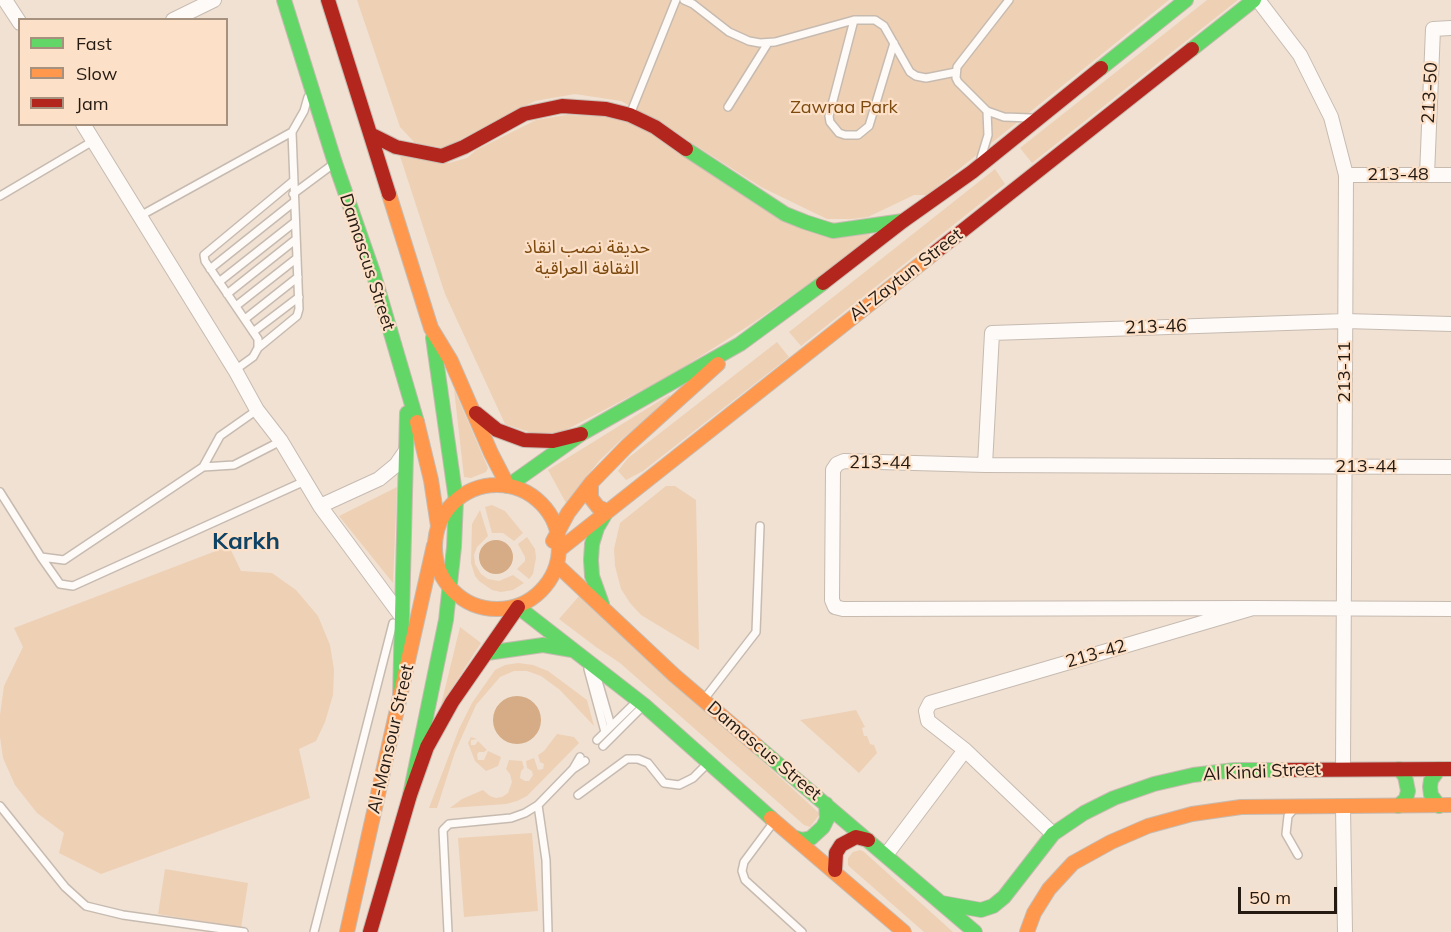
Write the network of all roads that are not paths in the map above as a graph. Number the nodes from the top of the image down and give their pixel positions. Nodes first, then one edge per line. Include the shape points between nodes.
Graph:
1 (5, 0) edge
2 (214, 0) edge
3 (284, 0) edge
4 (328, 0) edge
5 (676, 0) edge
6 (684, 0) edge
7 (1009, 0) edge
8 (1186, 0) edge
9 (1256, 0) edge
10 (177, 18) edge
11 (18, 20) edge
12 (854, 20) junction
13 (1451, 28) edge
14 (768, 43) junction
15 (894, 43) junction
16 (956, 72) junction
17 (307, 73) junction
18 (728, 107) dead end
19 (987, 111) junction
20 (630, 115) junction
21 (1041, 115) junction
22 (84, 126) edge
23 (292, 132) junction
24 (372, 135) junction
25 (93, 141) junction
26 (335, 163) junction
27 (972, 172) junction
28 (1346, 175) junction
29 (1427, 175) junction
30 (1451, 175) edge
31 (292, 182) junction
32 (293, 194) junction
33 (0, 196) edge
34 (294, 202) junction
35 (140, 216) junction
36 (903, 221) junction
37 (295, 222) junction
38 (296, 240) junction
39 (297, 258) junction
40 (210, 269) junction
41 (298, 277) junction
42 (219, 282) junction
43 (227, 294) junction
44 (299, 297) junction
45 (236, 306) junction
46 (245, 319) junction
47 (1345, 321) junction
48 (1451, 324) edge
49 (431, 328) junction
50 (253, 332) junction
51 (740, 344) junction
52 (258, 348) junction
53 (235, 370) junction
54 (406, 388) junction
55 (257, 411) junction
56 (475, 412) junction
57 (581, 434) junction
58 (280, 441) junction
59 (407, 448) junction
60 (985, 465) junction
61 (1344, 466) junction
62 (203, 467) junction
63 (1451, 467) edge
64 (305, 481) junction
65 (591, 483) junction
66 (508, 486) junction
67 (0, 492) edge
68 (456, 500) junction
69 (320, 506) junction
70 (607, 511) junction
71 (438, 526) junction
72 (760, 526) dead end
73 (557, 531) junction
74 (434, 545) junction
75 (559, 550) junction
76 (41, 557) junction
77 (557, 565) junction
78 (450, 589) junction
79 (541, 592) junction
80 (518, 607) junction
81 (603, 607) junction
82 (1253, 608) junction
83 (1344, 609) junction
84 (1451, 609) edge
85 (400, 615) junction
86 (542, 624) junction
87 (487, 653) junction
88 (585, 658) junction
89 (400, 697) junction
90 (704, 700) junction
91 (641, 702) junction
92 (611, 726) junction
93 (605, 732) junction
94 (597, 740) dead end
95 (603, 746) dead end
96 (964, 750) junction
97 (583, 759) dead end
98 (709, 762) junction
99 (1343, 768) junction
100 (1399, 769) junction
101 (1445, 769) edge
102 (410, 795) junction
103 (579, 795) dead end
104 (826, 804) junction
105 (538, 805) junction
106 (1445, 805) edge
107 (0, 806) edge
108 (1398, 806) junction
109 (1299, 807) junction
110 (1343, 807) junction
111 (774, 820) junction
112 (1053, 834) junction
113 (796, 838) junction
114 (868, 840) junction
115 (886, 855) junction
116 (1298, 855) dead end
117 (835, 870) junction
118 (942, 903) junction
119 (243, 932) edge
120 (314, 932) edge
121 (347, 932) edge
122 (370, 932) edge
123 (448, 932) edge
124 (548, 932) edge
125 (802, 932) edge
126 (904, 932) edge
127 (975, 932) edge
128 (1027, 932) edge
129 (1345, 932) edge

1 - 11 street
2 - 10 street
3 - 17 main road, Damascus Street
4 - 24 main road
5 - 20 lane
6 - 14 lane via 738,38
7 - 16 lane
8 - 21 main road
9 - 28 street, 213-11 via 1300,55 1331,117
9 - 70 main road, Al-Zaytun Street
12 - 14 lane
12 - 15 lane via 880,23
12 - 15 lane via 829,116 839,133 858,135 869,126
13 - 29 street, 213-50 via 1433,29
14 - 18 lane
15 - 16 lane via 916,76
16 - 19 lane via 958,82
17 - 23 lane via 307,101
17 - 26 main road, Damascus Street
19 - 21 lane via 1013,119
19 - 27 lane via 987,143
20 - 24 main road via 562,106 524,114 442,156 396,147
20 - 36 main road via 655,127 786,214 805,222 847,231
21 - 27 main road
22 - 25 street
23 - 31 lane
23 - 35 lane
24 - 49 main road
25 - 33 lane
25 - 35 street
26 - 32 lane
26 - 54 main road, Damascus Street via 373,272
27 - 36 main road
28 - 29 street, 213-48
28 - 47 street, 213-11
29 - 30 street, 213-48
31 - 32 lane
31 - 40 lane via 206,253 204,259
32 - 34 lane
34 - 37 lane
34 - 40 lane
35 - 53 street
36 - 51 main road
37 - 38 lane
37 - 42 lane
38 - 39 lane
38 - 43 lane
39 - 41 lane
39 - 45 lane
40 - 42 lane
41 - 44 lane
41 - 46 lane
42 - 43 lane
43 - 45 lane
44 - 50 lane
44 - 52 lane via 297,316
45 - 46 lane
46 - 50 lane
47 - 48 street, 213-46
47 - 60 street, 213-46 via 992,333
47 - 61 street, 213-11
49 - 56 main road
49 - 68 main road
50 - 52 lane
51 - 57 main road
51 - 65 main road
52 - 53 lane via 253,357
53 - 55 street
54 - 59 main road
54 - 71 main road, Damascus Street via 431,480
55 - 58 street
55 - 62 lane via 220,436
56 - 57 main road via 497,430 524,440 553,441
56 - 66 main road
57 - 66 main road
58 - 62 lane via 234,465
58 - 64 street
59 - 69 street via 396,465 379,479
59 - 85 main road
60 - 61 street, 213-44
60 - 82 street, 213-44 via 844,461 837,464 832,482 835,607
61 - 63 street, 213-44
61 - 83 street, 213-11
62 - 76 lane via 64,560
64 - 69 street
64 - 76 lane via 73,586 60,584
65 - 70 main road via 591,498
65 - 73 main road
66 - 68 main road via 479,487
66 - 73 main road via 539,501
67 - 76 lane
68 - 71 main road
68 - 78 main road
69 - 85 street
70 - 75 main road, Al-Zaytun Street
70 - 81 main road via 597,526 591,560 596,592
71 - 74 main road, Al-Mansour Street
72 - 90 lane via 756,632
73 - 75 main road
73 - 79 main road via 543,571
74 - 78 main road via 441,576
74 - 89 main road, Al-Mansour Street
75 - 77 main road
77 - 79 main road
77 - 81 main road, Damascus Street
78 - 80 main road via 463,601 480,608
78 - 102 main road
79 - 80 main road
79 - 86 main road
80 - 86 main road
80 - 87 main road, Al-Mansour Street
81 - 90 main road, Damascus Street
82 - 83 street, 213-42
82 - 96 street, 213-42 via 930,703 926,711 928,720
83 - 84 street, 213-42
83 - 99 street, 213-11
85 - 89 main road
85 - 120 lane
86 - 88 main road
87 - 88 main road via 543,645
87 - 102 main road, Al-Mansour Street via 452,702 427,747
88 - 91 main road
88 - 92 lane
88 - 93 lane
89 - 121 main road, Al-Mansour Street
90 - 104 main road, Damascus Street
91 - 92 lane
91 - 95 lane
91 - 98 main road
92 - 93 lane
93 - 94 lane
96 - 112 street, 213-42
96 - 115 street
97 - 105 lane
98 - 103 lane via 679,785 664,783 648,763 627,759
98 - 111 main road
99 - 100 main road, Al Kindi Street
99 - 112 main road, Al Kindi Street via 1235,770 1193,775 1114,798
100 - 101 main road, Al Kindi Street
100 - 108 main road via 1408,791
101 - 106 main road via 1431,780 1430,787 1431,795
102 - 122 main road, Al-Mansour Street
104 - 113 main road via 827,819 818,834 802,840
104 - 114 main road, Damascus Street
105 - 123 lane via 511,818 449,824 443,830
105 - 124 lane via 546,860
106 - 108 main road, Al Kindi Street
107 - 119 lane via 65,887 86,906
108 - 110 main road, Al Kindi Street
109 - 110 main road, Al Kindi Street
109 - 116 lane via 1288,816 1286,829
109 - 128 main road, Al Kindi Street via 1241,807 1192,814 1148,826 1111,842 1073,863 1049,889
110 - 129 street
111 - 113 main road
111 - 125 lane via 744,862 742,871 745,880
112 - 118 main road, Al Kindi Street via 993,906 981,910
113 - 117 main road
114 - 115 main road, Damascus Street
114 - 117 main road via 856,837 841,845
115 - 118 main road, Damascus Street
117 - 126 main road
118 - 127 main road, Damascus Street

